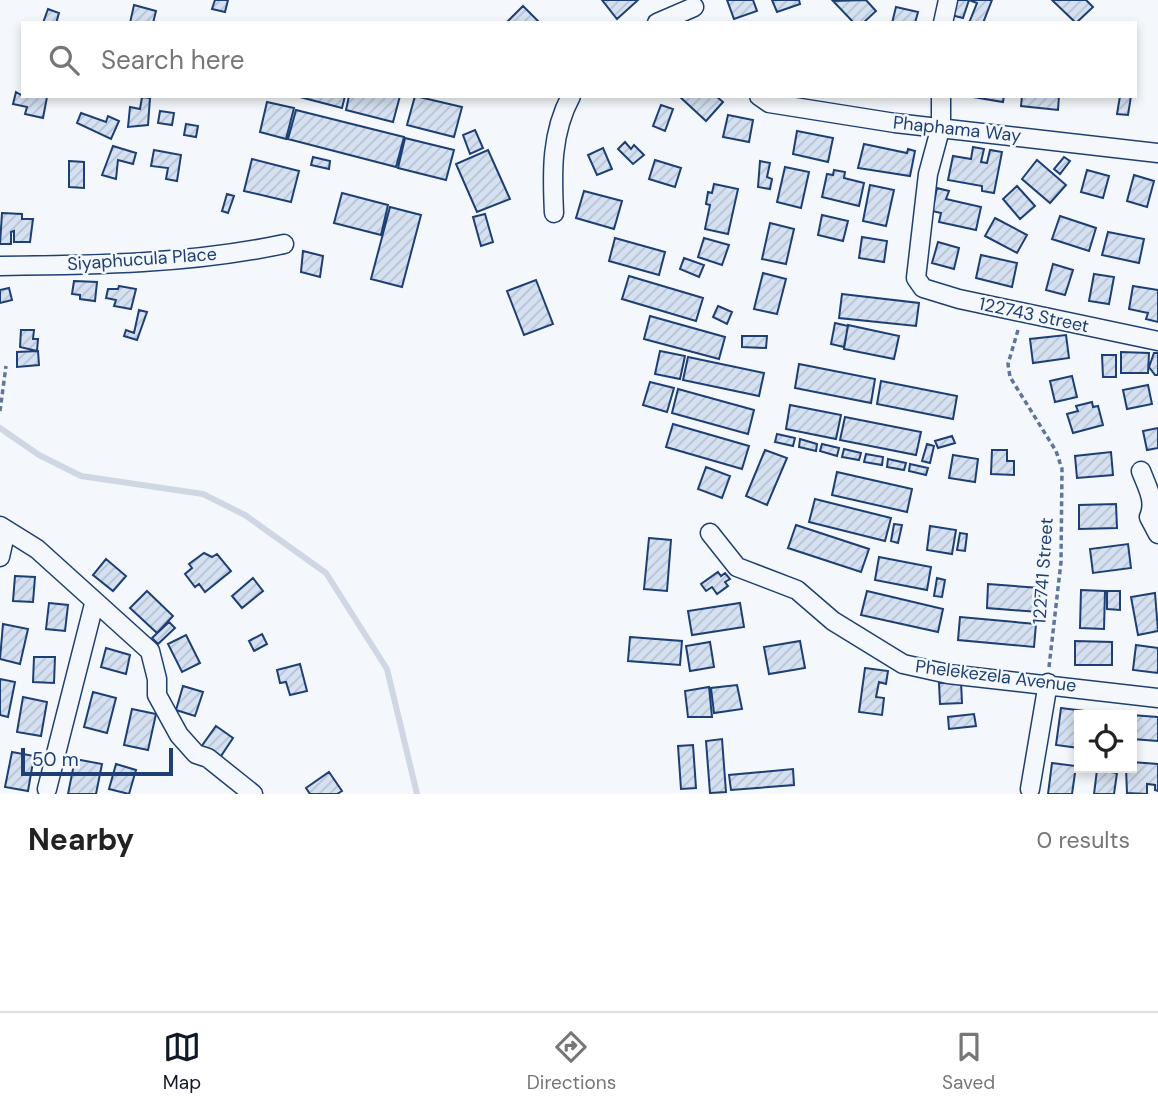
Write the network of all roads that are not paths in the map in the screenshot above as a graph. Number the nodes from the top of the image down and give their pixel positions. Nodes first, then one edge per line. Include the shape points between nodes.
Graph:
1 (948, 0) edge
2 (695, 10) edge
3 (663, 21) edge
4 (943, 21) edge
5 (570, 98) edge
6 (762, 98) edge
7 (941, 98) edge
8 (942, 126) junction
9 (1158, 153) edge
10 (554, 214) dead end
11 (284, 244) dead end
12 (0, 266) edge
13 (1158, 341) edge
14 (1141, 471) dead end
15 (3, 528) edge
16 (710, 533) dead end
17 (1158, 534) edge
18 (0, 557) edge
19 (94, 604) junction
20 (1048, 683) junction
21 (1158, 698) edge
22 (47, 789) dead end
23 (1030, 789) dead end
24 (253, 794) edge

1 - 4 street
2 - 3 street
5 - 10 street via 559,117 552,167
6 - 8 street, Phaphama Way via 834,114
7 - 8 street
8 - 9 street, Phaphama Way
8 - 13 street, 122743 Street via 928,174 916,278 923,288
11 - 12 street, Siyaphucula Place via 106,264
14 - 17 street via 1151,494 1149,517
15 - 18 street
15 - 19 street via 37,549
16 - 20 street, Phelekezela Avenue via 737,567 797,590 833,621 903,664
19 - 22 street
19 - 24 street via 150,651 157,695 188,747
20 - 21 street, Phelekezela Avenue
20 - 23 street

